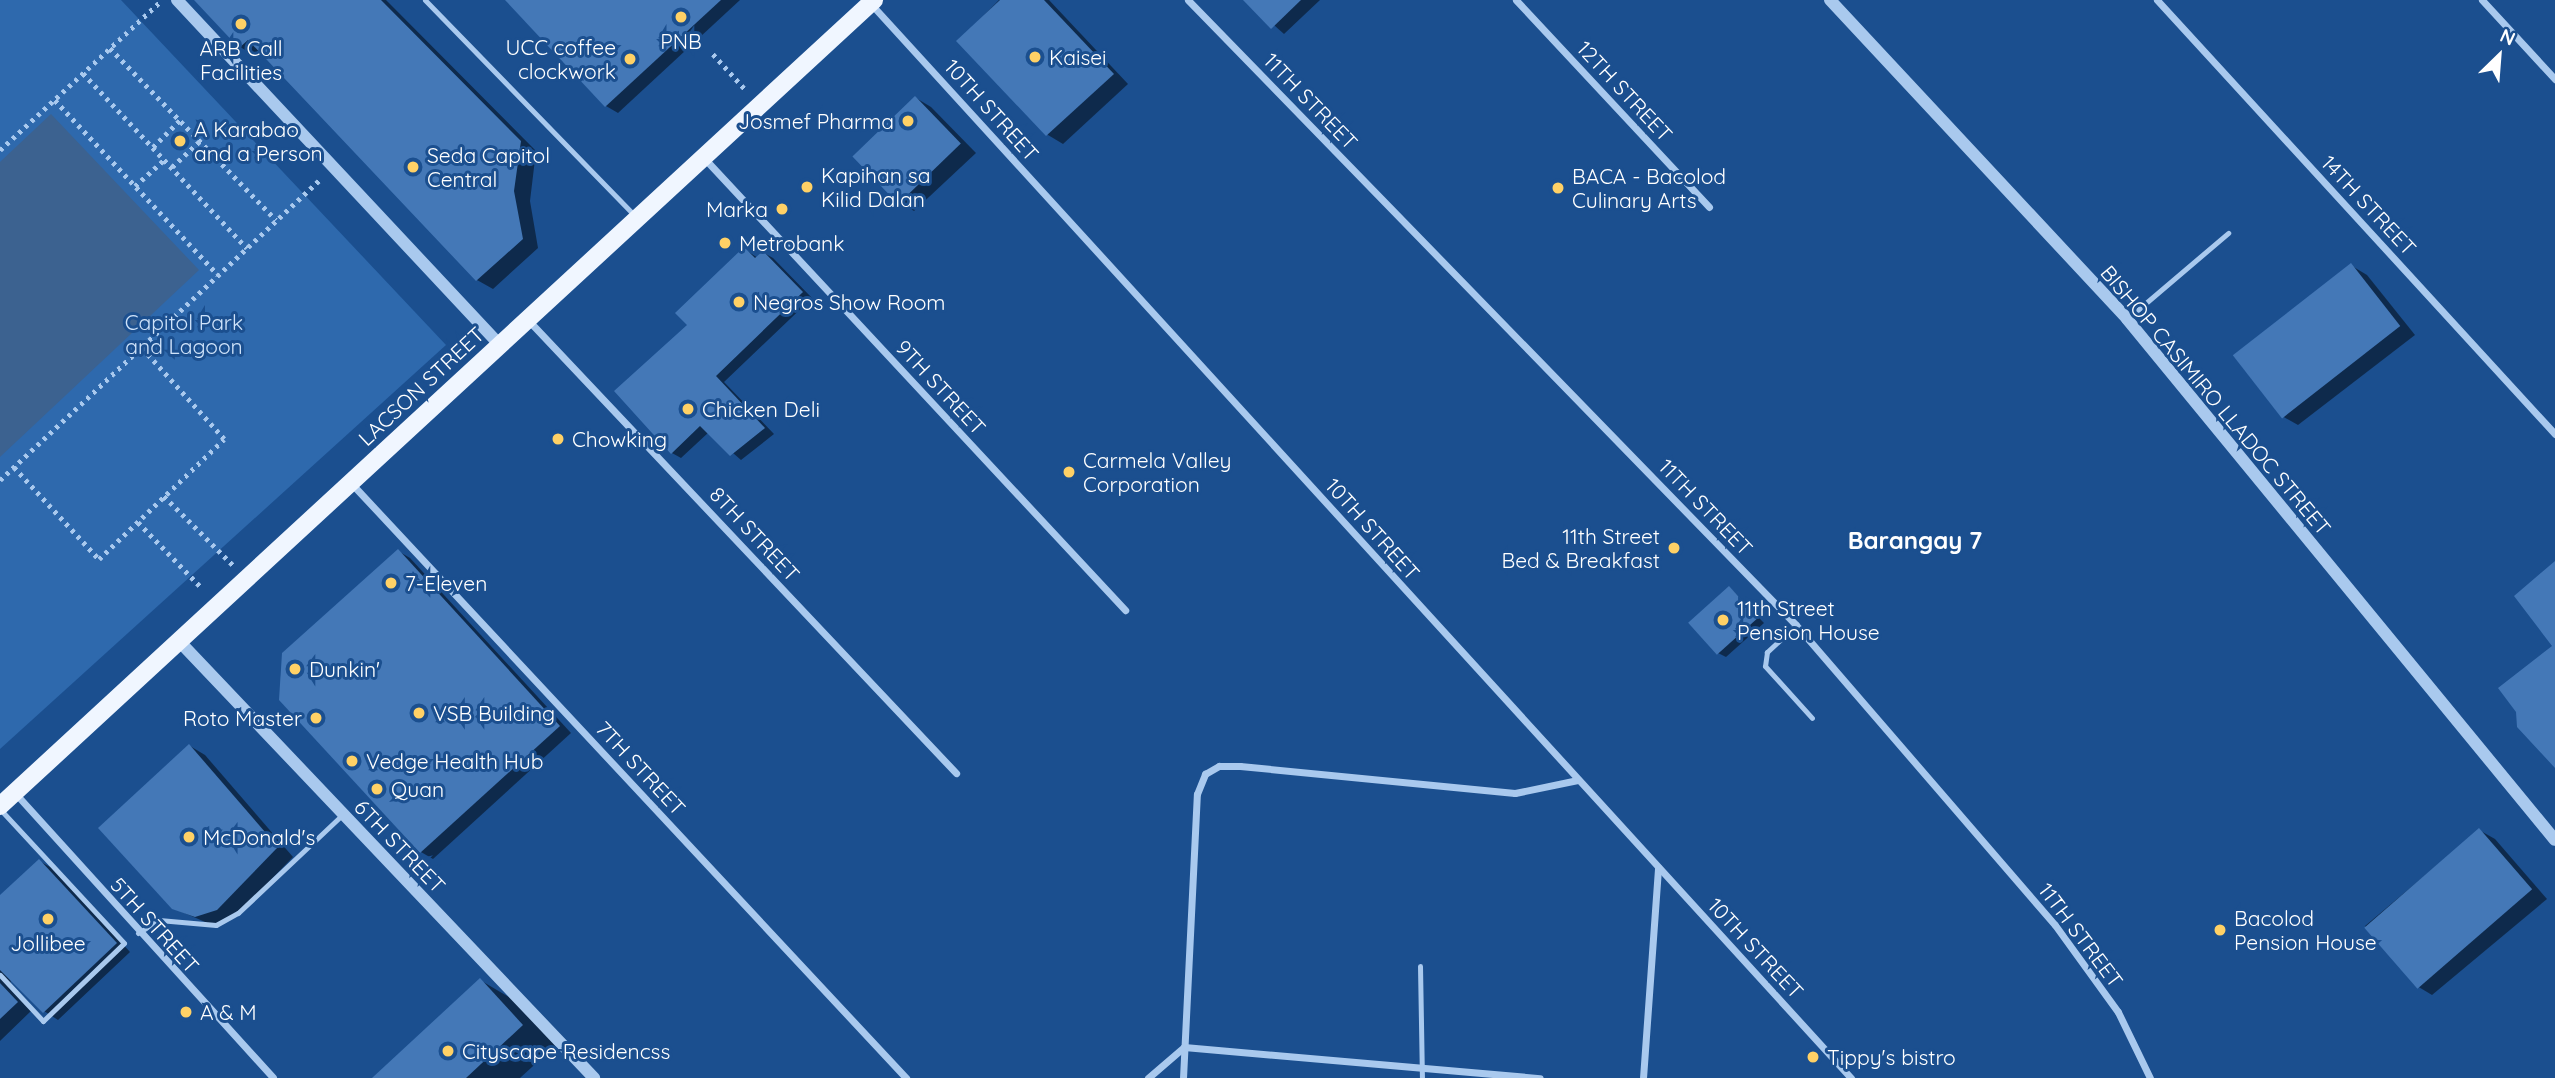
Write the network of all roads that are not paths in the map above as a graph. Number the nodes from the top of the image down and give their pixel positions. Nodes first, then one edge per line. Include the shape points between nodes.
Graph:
1 (177, 0) edge
2 (425, 0) edge
3 (1188, 0) edge
4 (1516, 0) edge
5 (1830, 0) edge
6 (2157, 0) edge
7 (2482, 0) edge
8 (872, 2) edge
9 (2555, 79) edge
10 (704, 157) junction
11 (1709, 207) dead end
12 (637, 218) junction
13 (2228, 233) dead end
14 (528, 319) junction
15 (2127, 319) junction
16 (500, 345) junction
17 (2555, 434) edge
18 (350, 483) junction
19 (1125, 610) dead end
20 (1797, 625) junction
21 (179, 641) junction
22 (1812, 719) dead end
23 (956, 773) dead end
24 (1578, 780) junction
25 (14, 792) junction
26 (0, 807) edge
27 (343, 814) junction
28 (2555, 840) edge
29 (1658, 868) junction
30 (138, 933) junction
31 (1420, 966) dead end
32 (0, 975) edge
33 (1184, 1047) junction
34 (1424, 1069) junction
35 (273, 1078) edge
36 (594, 1078) edge
37 (906, 1078) edge
38 (1147, 1078) edge
39 (1183, 1078) edge
40 (1422, 1078) edge
41 (1540, 1078) edge
42 (1643, 1078) edge
43 (1852, 1078) edge
44 (2150, 1078) edge

1 - 16 street
2 - 12 lane
3 - 20 street, 11TH STREET
4 - 11 street, 12TH STREET
5 - 15 street, BISHOP CASIMIRO LLADOC STREET
6 - 17 street, 14TH STREET
7 - 9 street
8 - 10 main road, LACSON STREET
8 - 24 street, 10TH STREET
10 - 12 main road, LACSON STREET
10 - 19 street, 9TH STREET
12 - 14 main road, LACSON STREET
13 - 15 lane
14 - 16 main road, LACSON STREET
14 - 23 street, 8TH STREET
15 - 28 street, BISHOP CASIMIRO LLADOC STREET
16 - 18 main road, LACSON STREET
18 - 21 main road, LACSON STREET
18 - 37 street, 7TH STREET
20 - 22 lane via 1767,652 1765,666
20 - 44 street, 11TH STREET via 2055,925 2118,1012
21 - 25 main road, LACSON STREET
21 - 27 street, 6TH STREET
24 - 29 street, 10TH STREET
24 - 33 street via 1515,793 1240,766 1220,766 1205,774 1197,794
25 - 26 main road, LACSON STREET
25 - 30 street, 5TH STREET
26 - 32 lane via 124,943 43,1021
27 - 30 lane via 238,913 215,925 159,920
27 - 36 street, 6TH STREET
29 - 42 street
29 - 43 street, 10TH STREET
30 - 35 street, 5TH STREET
31 - 34 lane
33 - 34 street
33 - 38 street
33 - 39 street
34 - 40 lane
34 - 41 street

